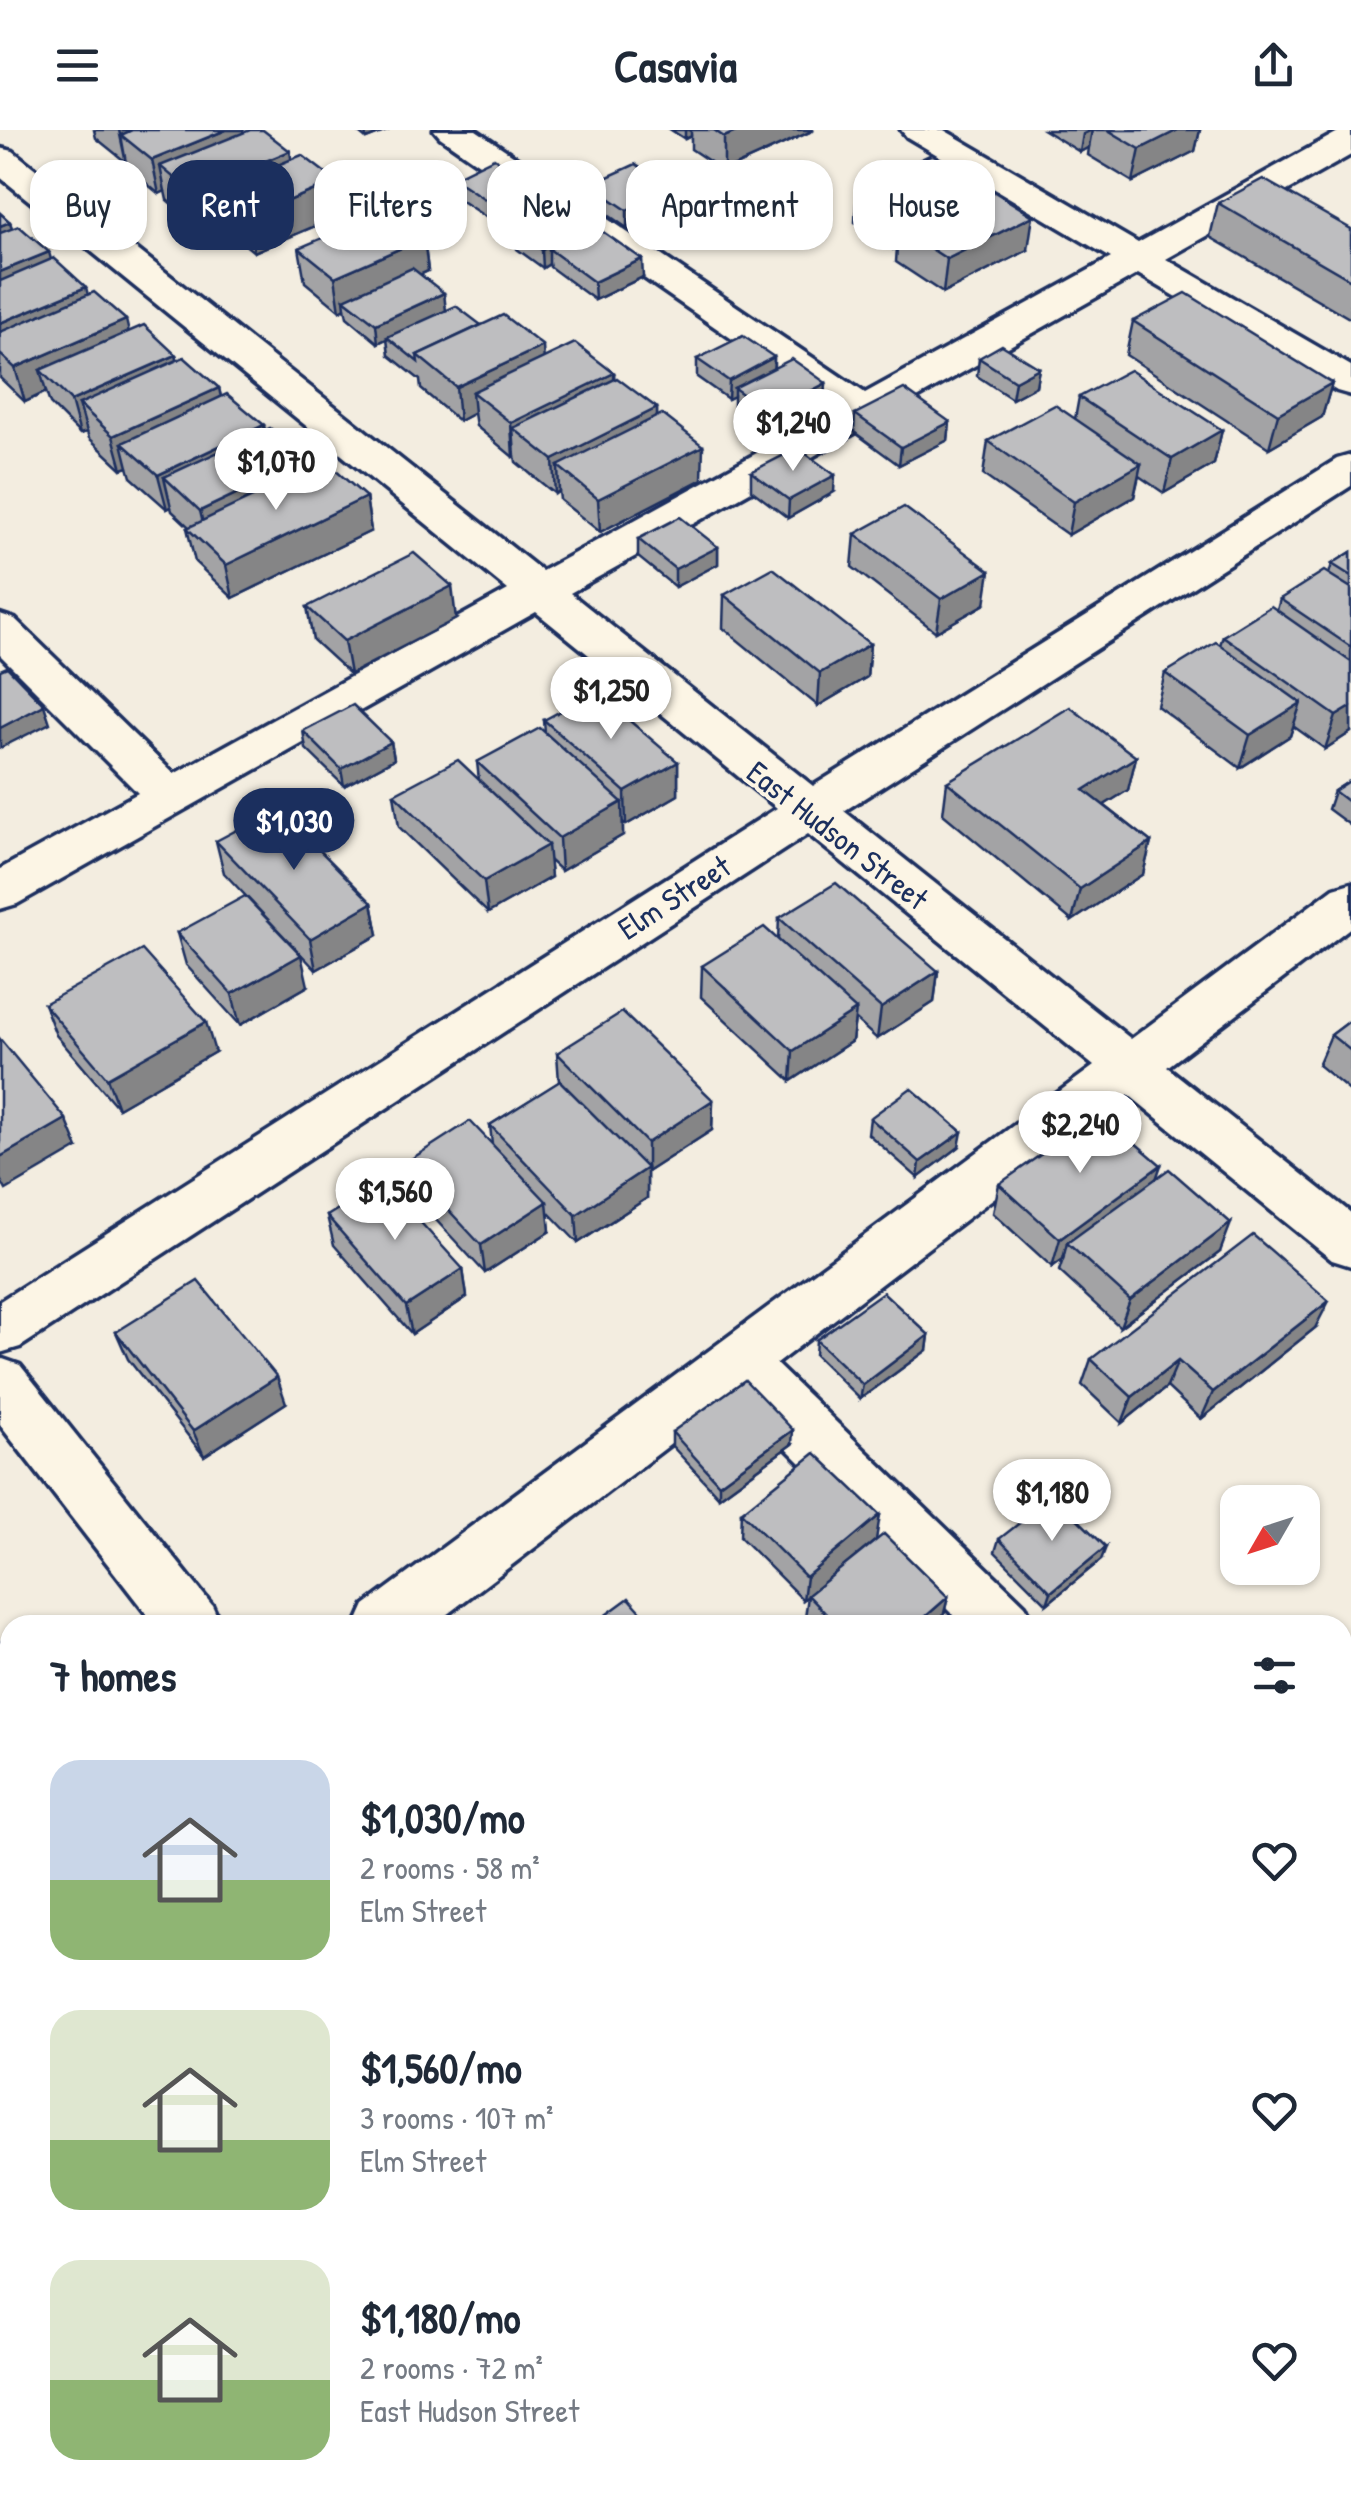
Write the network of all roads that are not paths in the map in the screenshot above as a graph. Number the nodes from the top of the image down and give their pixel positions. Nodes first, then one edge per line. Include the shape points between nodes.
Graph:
1 (452, 130) edge
2 (919, 130) edge
3 (1351, 140) edge
4 (0, 159) edge
5 (1139, 261) junction
6 (1351, 383) edge
7 (864, 411) junction
8 (1351, 468) edge
9 (538, 593) junction
10 (0, 629) edge
11 (169, 798) junction
12 (808, 811) junction
13 (0, 891) edge
14 (1351, 901) edge
15 (1130, 1066) junction
16 (1351, 1244) edge
17 (0, 1330) edge
18 (736, 1362) junction
19 (0, 1382) edge
20 (183, 1615) edge
21 (399, 1615) edge
22 (994, 1615) edge

1 - 7 street
2 - 5 street
3 - 5 street
4 - 9 street, East Hudson Street
5 - 6 street
5 - 7 street
7 - 9 street
8 - 12 street, Elm Street
9 - 11 street
9 - 12 street, East Hudson Street
10 - 11 street
11 - 13 street
12 - 15 street, East Hudson Street
12 - 17 street, Elm Street
14 - 15 street
15 - 16 street, East Hudson Street
15 - 18 street
18 - 21 street
18 - 22 street
19 - 20 street

